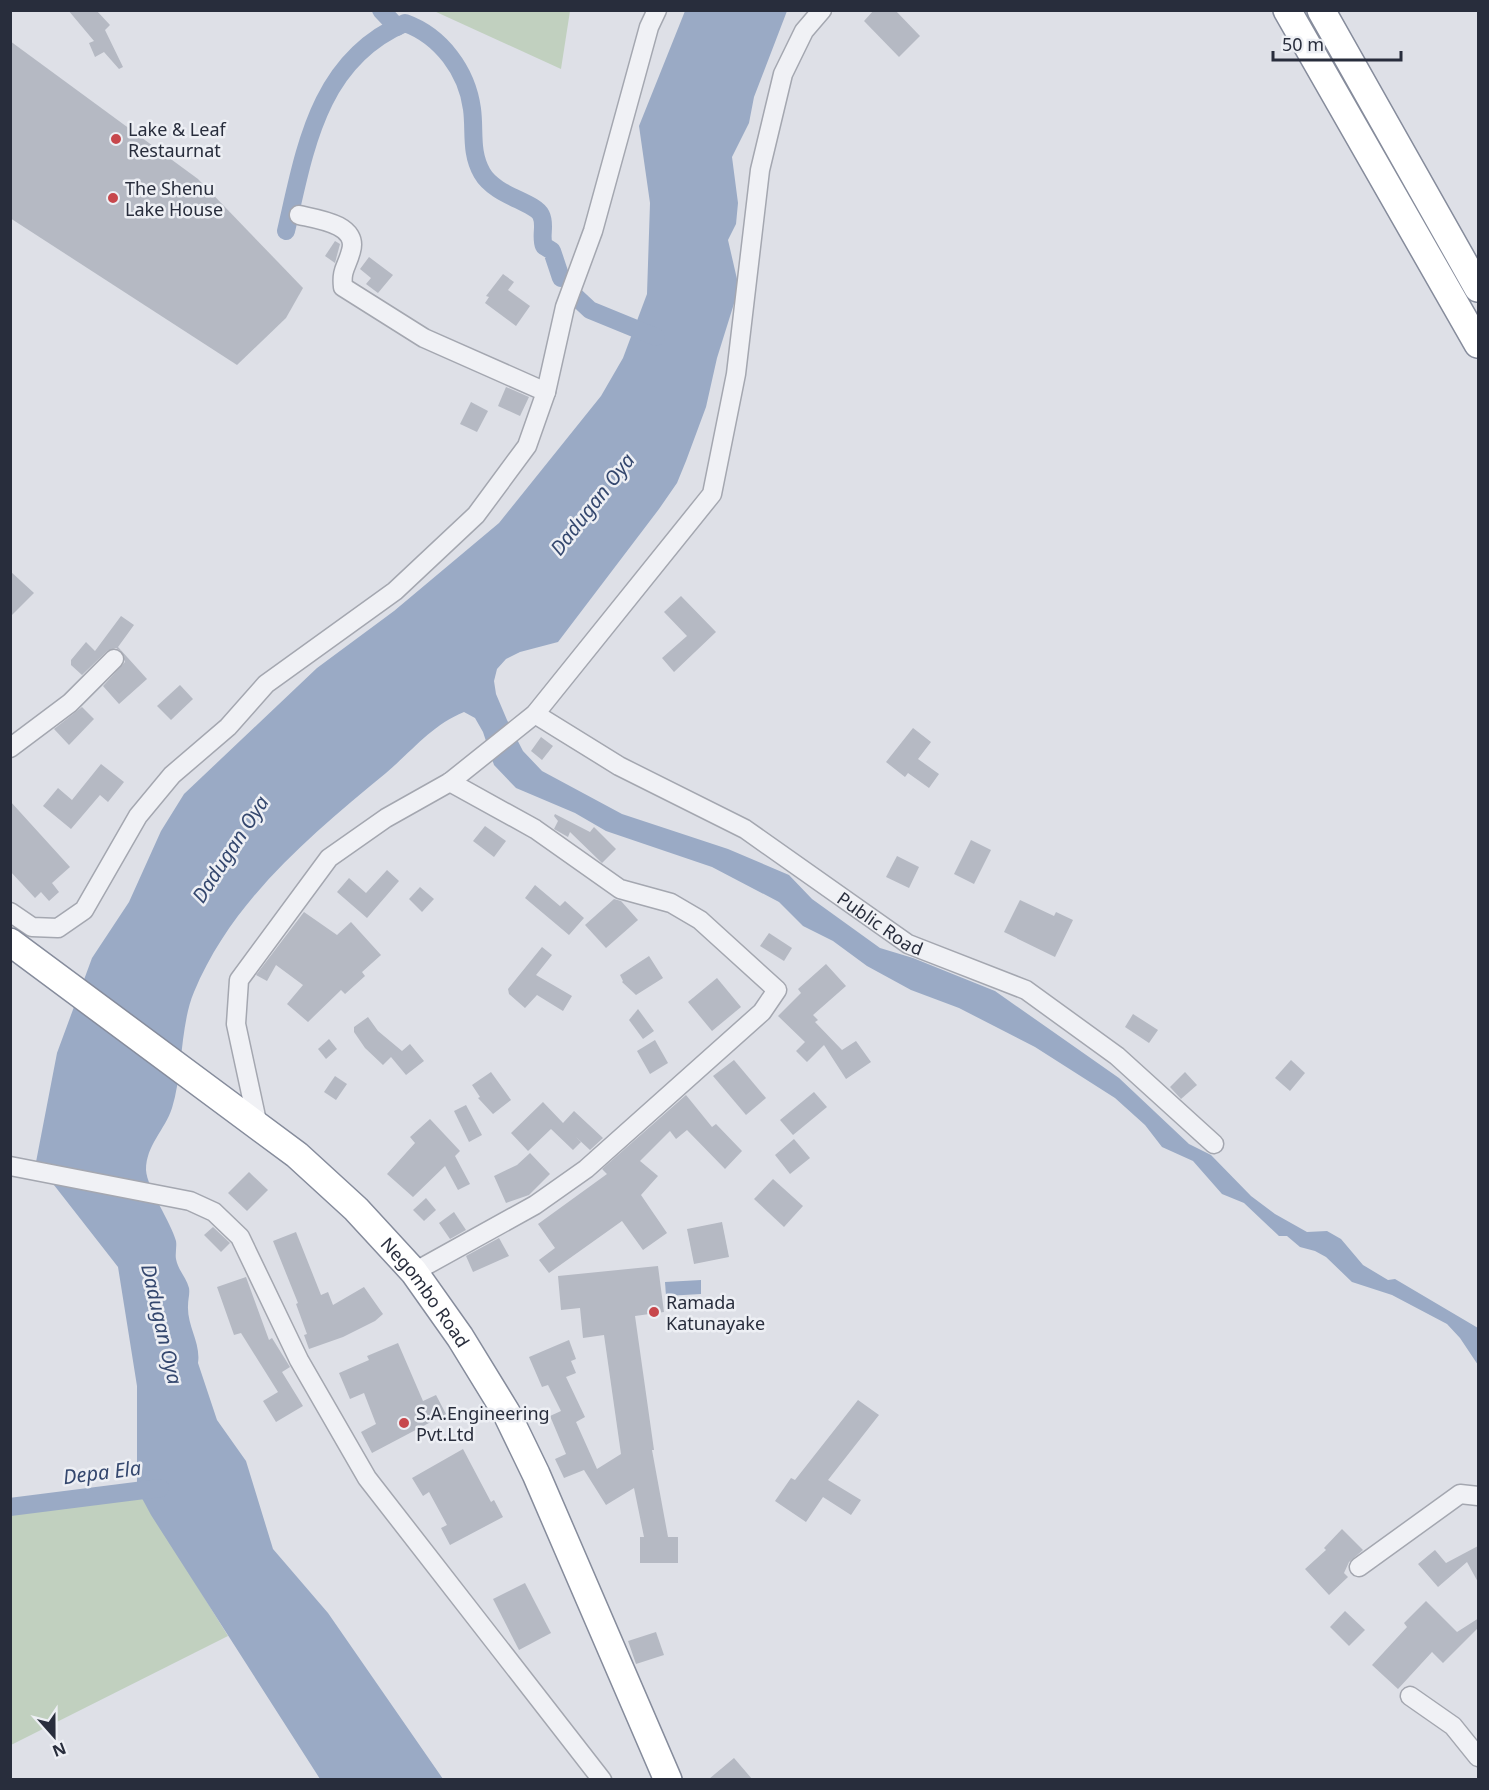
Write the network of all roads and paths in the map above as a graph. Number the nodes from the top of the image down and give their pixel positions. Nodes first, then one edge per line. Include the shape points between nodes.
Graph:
1 (657, 10) edge
2 (822, 10) edge
3 (1287, 10) edge
4 (1321, 10) edge
5 (299, 215) dead end
6 (1479, 288) edge
7 (1479, 344) edge
8 (546, 393) junction
9 (114, 659) dead end
10 (535, 714) junction
11 (10, 748) edge
12 (450, 782) junction
13 (10, 912) edge
14 (10, 942) edge
15 (10, 961) edge
16 (49, 980) junction
17 (214, 1100) junction
18 (258, 1126) junction
19 (1214, 1143) dead end
20 (10, 1166) edge
21 (414, 1272) junction
22 (1479, 1496) edge
23 (1359, 1567) dead end
24 (1410, 1696) dead end
25 (1479, 1757) edge
26 (602, 1779) edge
27 (651, 1779) edge
28 (668, 1779) edge

1 - 8 street via 593,231 565,307
2 - 10 street via 804,31 783,74 760,170 736,374 712,494
3 - 7 highway
4 - 6 highway
5 - 8 street via 337,224 351,239 352,249 341,273 343,287 424,338
8 - 13 street via 527,446 476,515 395,591 266,684 228,727 172,775 138,816 84,910 58,928 32,927
9 - 11 street via 70,703
10 - 12 street
10 - 19 street, Public Road via 618,766 746,829 908,944 1026,990 1117,1056
12 - 18 street via 386,818 329,858 239,980 236,1024
12 - 21 street via 535,829 620,889 671,903 700,920 777,990 762,1012 586,1169 535,1205
14 - 16 highway, Negombo Road
15 - 16 highway, Negombo Road
16 - 17 highway, Negombo Road
17 - 18 highway, Negombo Road
17 - 27 highway, Negombo Road via 287,1165 402,1281 464,1372 522,1481
18 - 21 highway, Negombo Road via 357,1209
20 - 26 street via 190,1201 214,1212 240,1237 299,1360 367,1478
21 - 28 highway, Negombo Road via 477,1363 511,1422
22 - 23 street via 1460,1494
24 - 25 street via 1453,1726

